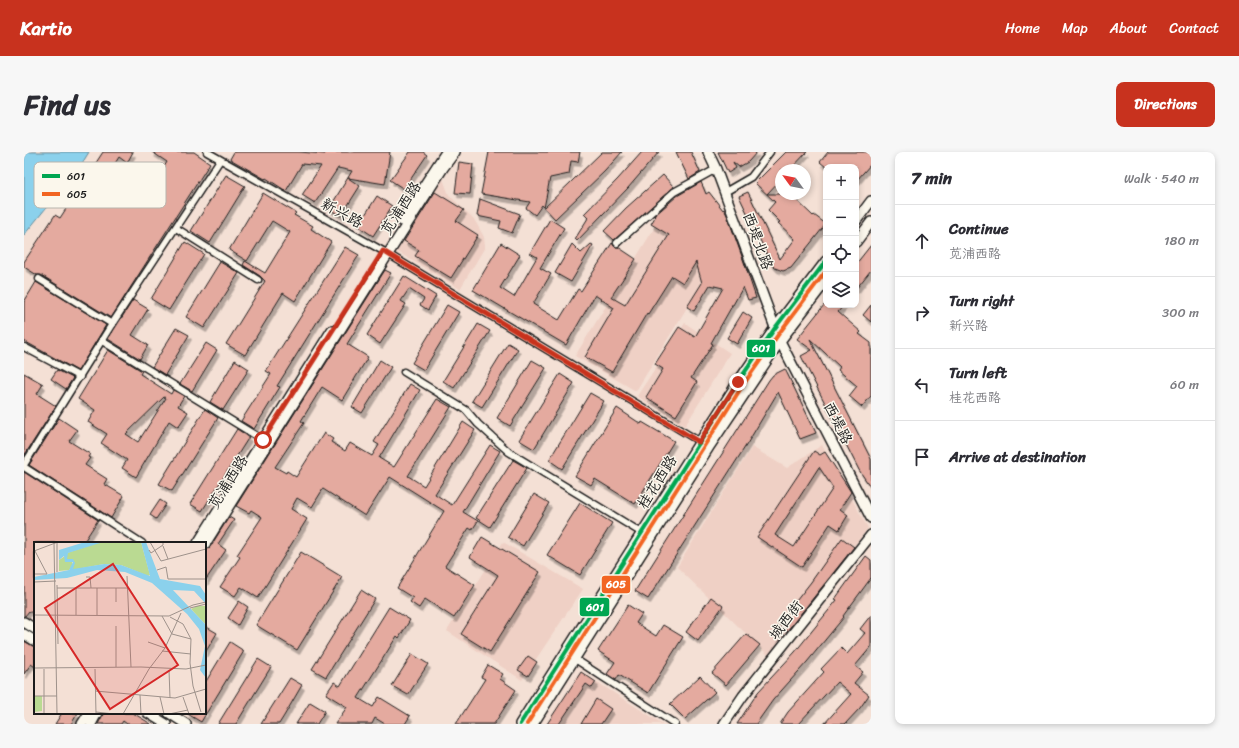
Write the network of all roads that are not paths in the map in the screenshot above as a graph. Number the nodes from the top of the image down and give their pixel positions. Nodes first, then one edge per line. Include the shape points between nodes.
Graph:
1 (207, 152) edge
2 (446, 152) edge
3 (454, 152) edge
4 (708, 152) edge
5 (770, 152) edge
6 (220, 160) junction
7 (716, 169) junction
8 (725, 192) junction
9 (871, 201) edge
10 (859, 217) edge
11 (176, 228) junction
12 (869, 228) edge
13 (859, 239) edge
14 (617, 243) dead end
15 (385, 252) junction
16 (823, 265) edge
17 (39, 279) dead end
18 (258, 280) dead end
19 (823, 285) edge
20 (112, 324) junction
21 (775, 328) junction
22 (102, 341) junction
23 (780, 341) junction
24 (24, 347) edge
25 (404, 372) dead end
26 (80, 377) junction
27 (263, 440) junction
28 (699, 442) junction
29 (709, 447) junction
30 (24, 466) edge
31 (871, 518) edge
32 (642, 533) junction
33 (871, 535) edge
34 (140, 542) edge
35 (199, 542) edge
36 (206, 542) edge
37 (24, 622) edge
38 (34, 628) edge
39 (24, 634) edge
40 (34, 640) edge
41 (575, 659) junction
42 (88, 714) edge
43 (97, 714) edge
44 (150, 714) edge
45 (171, 714) edge
46 (82, 724) edge
47 (91, 724) edge
48 (166, 724) edge
49 (186, 724) edge
50 (520, 724) edge
51 (533, 724) edge
52 (675, 724) edge
53 (724, 724) edge

1 - 6 street, 新兴路
2 - 15 street, 苋浦西路
3 - 15 street, 苋浦西路
4 - 7 street, 西堤北路
5 - 8 street via 751,177
6 - 11 street
6 - 15 street, 新兴路
7 - 8 street, 西堤北路
7 - 14 street via 674,192
8 - 21 street, 西堤北路
9 - 10 street
11 - 18 street
11 - 20 street
12 - 13 street
15 - 27 street, 苋浦西路
15 - 28 street, 新兴路
15 - 36 street, 苋浦西路
16 - 21 street, 桂花西路
17 - 20 street
19 - 23 street, 桂花西路
20 - 22 street
21 - 23 street, 西堤北路
21 - 28 street, 桂花西路
22 - 26 street
22 - 27 street
23 - 29 street, 桂花西路
23 - 31 street, 西堤路
24 - 26 street
25 - 32 street via 466,410 510,452
26 - 30 street
27 - 35 street, 苋浦西路
28 - 29 street, 新兴路
28 - 32 street, 桂花西路
29 - 41 street, 桂花西路
30 - 34 street
32 - 50 street, 桂花西路
33 - 53 street, 城西街 via 743,696
37 - 38 street
39 - 40 street
41 - 51 street, 桂花西路
41 - 52 street
42 - 46 street
43 - 47 street
44 - 48 street
45 - 49 street

